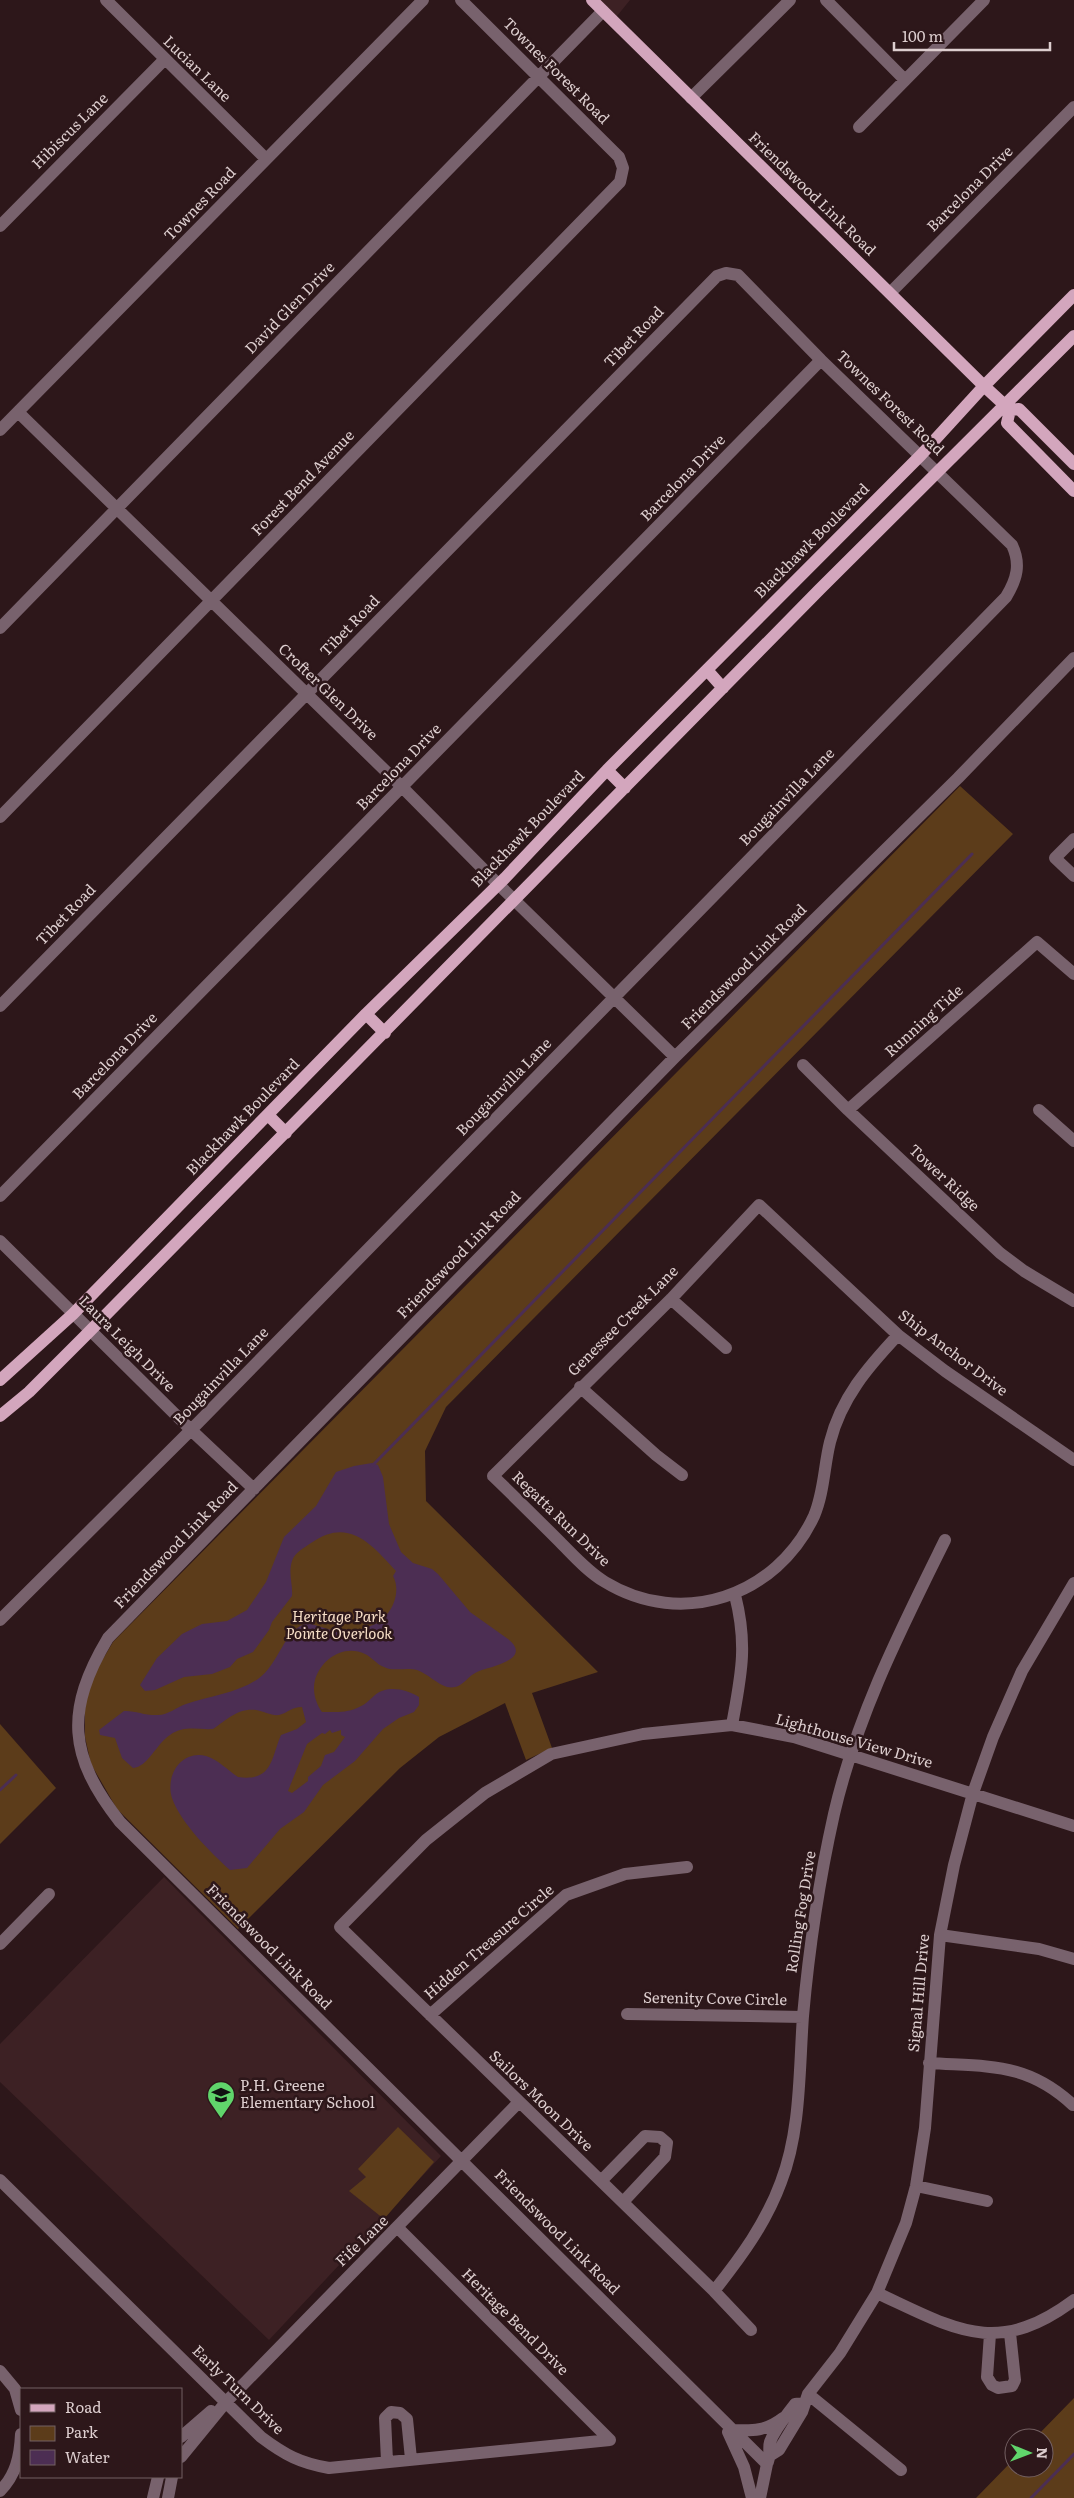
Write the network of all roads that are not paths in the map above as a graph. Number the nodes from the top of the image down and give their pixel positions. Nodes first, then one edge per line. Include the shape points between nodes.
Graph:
1 (106, 0) edge
2 (423, 0) edge
3 (461, 0) edge
4 (592, 0) edge
5 (790, 0) edge
6 (826, 0) edge
7 (984, 0) edge
8 (603, 11) junction
9 (164, 60) junction
10 (539, 76) junction
11 (905, 80) junction
12 (691, 98) junction
13 (1074, 107) edge
14 (859, 127) dead end
15 (266, 159) junction
16 (623, 168) joint
17 (0, 226) edge
18 (726, 273) joint
19 (890, 293) junction
20 (1074, 296) edge
21 (1074, 336) edge
22 (821, 360) junction
23 (984, 386) junction
24 (1008, 408) junction
25 (18, 412) junction
26 (0, 430) edge
27 (921, 455) junction
28 (1074, 464) edge
29 (938, 471) junction
30 (1074, 491) edge
31 (116, 509) junction
32 (1018, 567) joint
33 (804, 572) junction
34 (819, 590) junction
35 (211, 600) junction
36 (0, 628) edge
37 (1074, 658) edge
38 (707, 670) junction
39 (723, 688) junction
40 (307, 694) junction
41 (607, 770) junction
42 (402, 787) junction
43 (625, 788) junction
44 (0, 817) edge
45 (1074, 839) edge
46 (1074, 876) edge
47 (498, 884) junction
48 (515, 901) junction
49 (1074, 974) edge
50 (615, 997) junction
51 (0, 1006) edge
52 (366, 1014) junction
53 (385, 1033) junction
54 (675, 1058) junction
55 (803, 1065) dead end
56 (848, 1110) junction
57 (1038, 1110) dead end
58 (268, 1115) junction
59 (286, 1133) junction
60 (1074, 1141) edge
61 (0, 1196) edge
62 (775, 1222) joint
63 (0, 1241) edge
64 (671, 1298) junction
65 (1074, 1301) edge
66 (73, 1314) junction
67 (90, 1330) junction
68 (898, 1335) junction
69 (726, 1348) dead end
70 (0, 1380) edge
71 (580, 1387) junction
72 (0, 1416) edge
73 (191, 1430) junction
74 (1074, 1460) edge
75 (682, 1475) dead end
76 (493, 1476) joint
77 (254, 1489) junction
78 (945, 1540) dead end
79 (1074, 1583) edge
80 (735, 1595) junction
81 (0, 1620) edge
82 (732, 1725) junction
83 (849, 1755) junction
84 (973, 1793) junction
85 (1074, 1826) edge
86 (687, 1867) dead end
87 (49, 1894) dead end
88 (371, 1895) joint
89 (940, 1935) junction
90 (0, 1944) edge
91 (1074, 1959) edge
92 (627, 2014) dead end
93 (430, 2016) junction
94 (803, 2017) junction
95 (929, 2063) junction
96 (519, 2102) junction
97 (1074, 2106) edge
98 (462, 2161) junction
99 (0, 2180) edge
100 (601, 2181) junction
101 (916, 2186) junction
102 (987, 2201) dead end
103 (623, 2202) junction
104 (398, 2228) junction
105 (714, 2290) junction
106 (877, 2293) junction
107 (1074, 2300) edge
108 (751, 2330) dead end
109 (1010, 2333) junction
110 (990, 2334) junction
111 (0, 2371) edge
112 (806, 2398) junction
113 (226, 2402) junction
114 (20, 2406) edge
115 (718, 2415) junction
116 (787, 2415) junction
117 (733, 2430) junction
118 (182, 2436) edge
119 (20, 2440) edge
120 (610, 2440) joint
121 (182, 2456) edge
122 (411, 2459) junction
123 (769, 2459) junction
124 (387, 2461) junction
125 (902, 2470) dead end
126 (158, 2478) edge
127 (172, 2478) edge
128 (0, 2491) edge
129 (153, 2498) edge
130 (168, 2498) edge
131 (752, 2498) edge
132 (760, 2498) edge

1 - 9 street, Lucian Lane
2 - 15 street, Townes Road
3 - 10 street, Townes Forest Road
4 - 8 main road, Friendswood Link Road
5 - 12 street
6 - 11 street
7 - 11 street
8 - 10 street, David Glen Drive
8 - 12 main road, Friendswood Link Road
9 - 15 street, Lucian Lane
9 - 17 street, Hibiscus Lane
10 - 16 street, Townes Forest Road via 619,157
10 - 31 street, David Glen Drive
11 - 14 street
12 - 19 main road, Friendswood Link Road
13 - 19 street, Barcelona Drive
15 - 25 street, Townes Road
16 - 35 street, Forest Bend Avenue via 620,182
18 - 22 street, Townes Forest Road via 738,275
18 - 40 street, Tibet Road via 717,276
19 - 23 main road, Friendswood Link Road
20 - 23 main road, Blackhawk Boulevard
21 - 24 main road
22 - 27 street, Townes Forest Road
22 - 42 street, Barcelona Drive
23 - 24 main road, Friendswood Link Road
23 - 27 main road, Blackhawk Boulevard
24 - 28 main road, Friendswood Link Road via 1019,409
24 - 29 main road
24 - 30 main road via 1007,423
25 - 26 street, Townes Road
25 - 31 street, Crofter Glen Drive
27 - 29 street, Townes Forest Road
27 - 33 main road, Blackhawk Boulevard
29 - 32 street, Townes Forest Road via 1012,544
29 - 34 main road
31 - 35 street, Crofter Glen Drive
31 - 36 street, David Glen Drive
32 - 50 street, Bougainvilla Lane via 1006,597
33 - 34 main road
33 - 38 main road, Blackhawk Boulevard
34 - 39 main road
35 - 40 street, Crofter Glen Drive
35 - 44 street, Forest Bend Avenue
37 - 54 street, Friendswood Link Road via 958,778
38 - 39 main road
38 - 41 main road, Blackhawk Boulevard
39 - 43 main road
40 - 42 street, Crofter Glen Drive
40 - 51 street, Tibet Road
41 - 43 main road
41 - 47 main road, Blackhawk Boulevard
42 - 47 street, Crofter Glen Drive
42 - 61 street, Barcelona Drive
43 - 48 main road
45 - 46 street via 1055,858
47 - 48 street, Crofter Glen Drive
47 - 52 main road, Blackhawk Boulevard
48 - 50 street, Crofter Glen Drive
48 - 53 main road
49 - 56 street, Running Tide via 1037,942
50 - 54 street, Crofter Glen Drive
50 - 73 street, Bougainvilla Lane
52 - 53 main road
52 - 58 main road, Blackhawk Boulevard
53 - 59 main road
54 - 77 street, Friendswood Link Road
55 - 56 street, Tower Ridge
56 - 65 street, Tower Ridge via 1000,1253
57 - 60 street
58 - 59 main road
58 - 66 main road, Blackhawk Boulevard
59 - 67 main road
62 - 64 street, Genessee Creek Lane via 759,1205
62 - 68 street, Ship Anchor Drive
63 - 66 street, Laura Leigh Drive
64 - 69 street
64 - 71 street, Genessee Creek Lane
66 - 67 street, Laura Leigh Drive
66 - 70 main road, Blackhawk Boulevard
67 - 72 main road via 29,1392
67 - 73 street, Laura Leigh Drive
68 - 74 street, Ship Anchor Drive
68 - 80 street, Regatta Run Drive via 850,1391 830,1441 814,1514 798,1544 763,1579
71 - 75 street
71 - 76 street, Genessee Creek Lane
73 - 77 street, Laura Leigh Drive
73 - 81 street, Bougainvilla Lane
76 - 80 street, Regatta Run Drive via 586,1567 604,1582 629,1595 678,1604
77 - 98 street, Friendswood Link Road via 108,1638 84,1682 78,1734 83,1758 96,1788 120,1822
78 - 83 street, Rolling Fog Drive via 880,1672
79 - 84 street, Signal Hill Drive via 1022,1671
80 - 82 street via 744,1649
82 - 83 street, Lighthouse View Drive via 794,1737
82 - 88 street, Lighthouse View Drive via 643,1734 551,1754 485,1793 426,1840
83 - 84 street, Lighthouse View Drive
83 - 94 street, Rolling Fog Drive via 820,1882
84 - 85 street, Lighthouse View Drive
84 - 89 street, Signal Hill Drive
86 - 93 street, Hidden Treasure Circle via 625,1874 566,1894
87 - 90 street
88 - 93 street, Sailors Moon Drive via 340,1927
89 - 91 street via 1039,1948
89 - 95 street, Signal Hill Drive
92 - 94 street, Serenity Cove Circle
93 - 96 street, Sailors Moon Drive
94 - 105 street, Rolling Fog Drive via 796,2118 782,2182 747,2250
95 - 97 street via 1001,2068 1027,2074 1055,2088
95 - 101 street, Signal Hill Drive via 925,2128
96 - 98 street, Fife Lane
96 - 100 street, Sailors Moon Drive
98 - 104 street, Fife Lane
98 - 115 street, Friendswood Link Road
99 - 113 street, Early Turn Drive
100 - 103 street, Sailors Moon Drive
100 - 103 street via 645,2136 660,2137 667,2143 665,2157
101 - 102 street
101 - 106 street, Signal Hill Drive via 906,2223
103 - 105 street, Sailors Moon Drive
104 - 113 street, Fife Lane
104 - 120 street, Heritage Bend Drive
105 - 108 street, Sailors Moon Drive
106 - 110 street via 940,2322
106 - 112 street, Signal Hill Drive via 840,2353
107 - 109 street via 1035,2324
109 - 110 street
109 - 110 street via 1015,2380 1012,2386 1004,2388 992,2385 988,2377
111 - 114 street via 15,2389
112 - 116 street, Signal Hill Drive via 795,2404
112 - 123 street, Signal Hill Drive via 802,2412 779,2450
112 - 125 street
113 - 118 street, Fife Lane via 207,2413
113 - 121 street, Fife Lane
113 - 124 street, Early Turn Drive via 261,2437 304,2464 330,2468
115 - 117 street, Friendswood Link Road
115 - 131 street via 737,2446
116 - 117 street via 761,2431
116 - 123 street, Signal Hill Drive via 770,2443
117 - 123 street, Friendswood Link Road
119 - 128 street via 12,2477
120 - 122 street, Early Turn Drive
122 - 124 street, Early Turn Drive
122 - 124 street via 407,2419 400,2413 390,2412 385,2418
123 - 132 street
126 - 129 street
127 - 130 street

